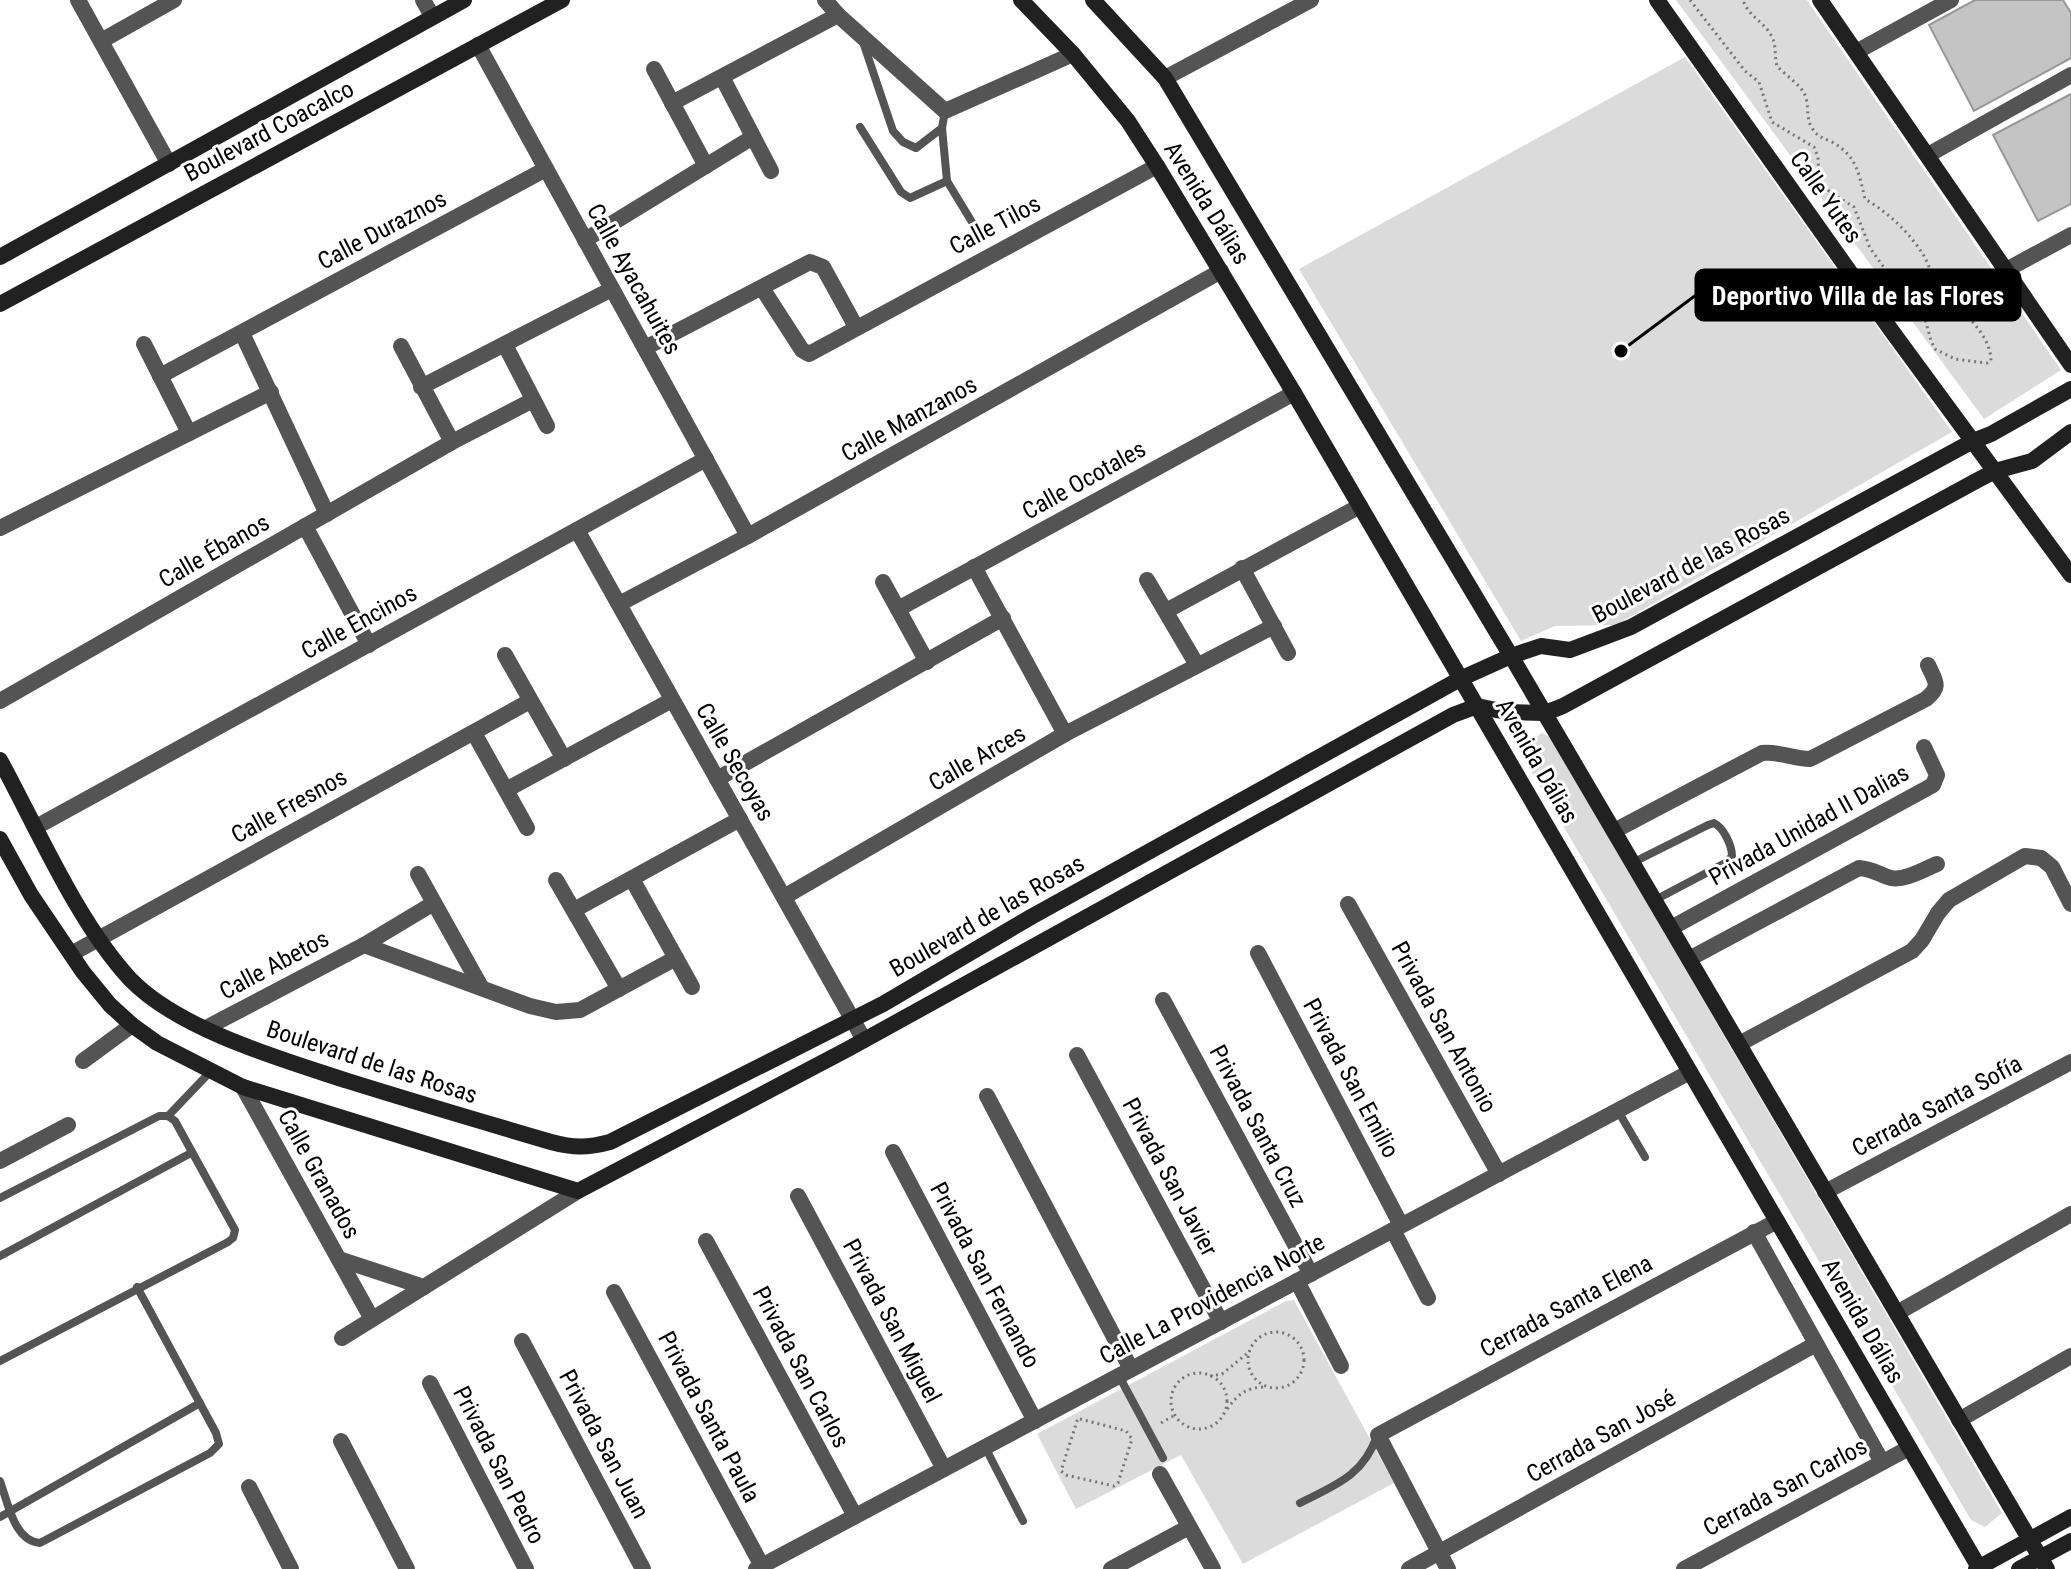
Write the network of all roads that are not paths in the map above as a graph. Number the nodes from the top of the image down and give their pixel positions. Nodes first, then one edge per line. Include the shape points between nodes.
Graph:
1 (78, 0) edge
2 (174, 0) edge
3 (423, 0) edge
4 (464, 0) edge
5 (562, 0) edge
6 (825, 0) edge
7 (1021, 0) edge
8 (1093, 0) edge
9 (1311, 0) edge
10 (1657, 0) edge
11 (1820, 0) edge
12 (1951, 0) edge
13 (838, 15) junction
14 (432, 16) junction
15 (860, 33) junction
16 (101, 41) junction
17 (478, 45) junction
18 (1856, 52) junction
19 (1073, 54) junction
20 (654, 69) dead end
21 (2071, 75) edge
22 (722, 77) junction
23 (1165, 78) junction
24 (672, 103) junction
25 (943, 120) junction
26 (860, 127) dead end
27 (753, 137) junction
28 (1928, 155) junction
29 (169, 164) junction
30 (706, 166) junction
31 (1157, 166) junction
32 (546, 169) junction
33 (771, 171) dead end
34 (947, 181) junction
35 (975, 227) dead end
36 (2071, 235) edge
37 (585, 240) junction
38 (0, 257) edge
39 (2006, 270) junction
40 (1221, 271) junction
41 (762, 288) junction
42 (612, 289) junction
43 (0, 304) edge
44 (856, 327) junction
45 (242, 333) junction
46 (144, 344) dead end
47 (505, 345) junction
48 (401, 346) dead end
49 (645, 348) junction
50 (2071, 365) edge
51 (160, 376) junction
52 (421, 387) junction
53 (2071, 389) edge
54 (271, 392) junction
55 (1294, 393) junction
56 (533, 400) junction
57 (547, 426) dead end
58 (2071, 432) edge
59 (189, 433) junction
60 (1973, 441) junction
61 (452, 442) junction
62 (706, 459) junction
63 (1995, 471) junction
64 (1360, 506) junction
65 (327, 514) junction
66 (305, 526) junction
67 (0, 528) edge
68 (577, 530) junction
69 (748, 536) junction
70 (974, 567) junction
71 (1242, 568) junction
72 (2071, 575) edge
73 (1147, 580) dead end
74 (883, 582) dead end
75 (619, 604) junction
76 (898, 609) junction
77 (1166, 611) junction
78 (1003, 618) junction
79 (1274, 626) junction
80 (369, 645) junction
81 (1288, 653) dead end
82 (505, 655) dead end
83 (1511, 656) junction
84 (927, 662) junction
85 (1197, 665) junction
86 (1928, 665) dead end
87 (1460, 679) junction
88 (672, 700) junction
89 (0, 701) edge
90 (530, 701) junction
91 (1477, 706) junction
92 (1545, 713) junction
93 (474, 733) junction
94 (1065, 734) junction
95 (1924, 747) dead end
96 (564, 759) junction
97 (0, 760) edge
98 (717, 779) junction
99 (506, 790) junction
100 (740, 819) junction
101 (36, 827) junction
102 (527, 828) dead end
103 (1614, 831) junction
104 (0, 839) edge
105 (1632, 863) junction
106 (1937, 864) dead end
107 (418, 874) dead end
108 (632, 879) junction
109 (556, 880) dead end
110 (784, 897) junction
111 (1655, 900) junction
112 (434, 903) junction
113 (1348, 904) dead end
114 (2071, 904) edge
115 (574, 910) junction
116 (1671, 928) junction
117 (99, 937) junction
118 (364, 945) junction
119 (1258, 953) dead end
120 (71, 954) junction
121 (676, 958) junction
122 (1689, 959) junction
123 (481, 987) junction
124 (692, 987) dead end
125 (619, 989) junction
126 (1163, 1000) dead end
127 (852, 1018) junction
128 (132, 1025) junction
129 (206, 1028) junction
130 (864, 1040) junction
131 (1739, 1044) junction
132 (1077, 1055) dead end
133 (83, 1061) dead end
134 (2071, 1062) edge
135 (211, 1071) junction
136 (1690, 1072) junction
137 (243, 1087) junction
138 (987, 1096) dead end
139 (1618, 1110) junction
140 (168, 1116) junction
141 (68, 1125) dead end
142 (893, 1152) dead end
143 (191, 1153) junction
144 (1645, 1157) dead end
145 (0, 1161) edge
146 (1499, 1174) junction
147 (578, 1191) junction
148 (1825, 1192) junction
149 (798, 1196) dead end
150 (0, 1198) edge
151 (2071, 1214) edge
152 (1777, 1221) junction
153 (1397, 1228) junction
154 (1754, 1232) junction
155 (706, 1241) dead end
156 (0, 1256) edge
157 (339, 1259) junction
158 (1304, 1277) junction
159 (137, 1287) junction
160 (424, 1287) junction
161 (614, 1292) dead end
162 (1428, 1298) dead end
163 (1897, 1313) junction
164 (372, 1319) junction
165 (1221, 1322) junction
166 (342, 1338) dead end
167 (522, 1341) dead end
168 (1816, 1344) junction
169 (2071, 1356) edge
170 (0, 1361) edge
171 (1341, 1366) dead end
172 (1125, 1372) junction
173 (430, 1383) dead end
174 (200, 1403) junction
175 (1959, 1420) junction
176 (1035, 1421) junction
177 (1378, 1435) junction
178 (341, 1441) dead end
179 (985, 1447) junction
180 (1909, 1448) junction
181 (1882, 1462) junction
182 (1161, 1466) joint
183 (944, 1469) junction
184 (0, 1481) edge
185 (249, 1487) dead end
186 (1300, 1503) dead end
187 (11, 1512) junction
188 (855, 1516) junction
189 (0, 1517) edge
190 (2071, 1517) edge
191 (1023, 1521) dead end
192 (1189, 1527) junction
193 (2029, 1540) junction
194 (2071, 1541) edge
195 (1440, 1553) junction
196 (2043, 1563) edge
197 (759, 1567) edge
198 (1978, 1568) edge
199 (291, 1569) edge
200 (407, 1569) edge
201 (526, 1569) edge
202 (643, 1569) edge
203 (1111, 1569) edge
204 (1213, 1569) edge
205 (1409, 1569) edge
206 (1448, 1569) edge
207 (1684, 1569) edge
208 (2019, 1569) edge

1 - 16 street
2 - 16 street
3 - 14 street
4 - 14 main road, Boulevard Coacalco
5 - 17 main road, Boulevard Coacalco
6 - 13 street
7 - 19 main road, Avenida Dálias
8 - 23 main road, Avenida Dálias
9 - 23 street
10 - 60 main road, Calle Yutes
11 - 18 main road
12 - 18 street
13 - 15 street
13 - 22 street
14 - 29 main road, Boulevard Coacalco
15 - 25 street
15 - 25 lane via 893,131 903,142 916,148
16 - 29 street
17 - 32 street, Calle Ayacahuites
17 - 43 main road, Boulevard Coacalco
18 - 28 main road
19 - 25 street
19 - 31 main road, Avenida Dálias
20 - 24 street
21 - 28 street
22 - 24 street
22 - 27 street
23 - 83 main road, Avenida Dálias
24 - 30 street
25 - 34 lane
26 - 34 lane via 910,198
27 - 30 street
27 - 33 street
28 - 39 main road
29 - 38 main road, Boulevard Coacalco
30 - 37 street
31 - 40 main road, Avenida Dálias
31 - 44 street, Calle Tilos
32 - 37 street, Calle Ayacahuites
32 - 45 street, Calle Duraznos
34 - 35 lane
36 - 39 street
37 - 42 street, Calle Ayacahuites
39 - 50 main road
40 - 55 main road, Avenida Dálias
40 - 69 street, Calle Manzanos
41 - 44 street, Calle Tilos via 809,354
41 - 44 street via 810,262 818,263
41 - 49 street
42 - 47 street
42 - 49 street, Calle Ayacahuites
45 - 51 street, Calle Duraznos
45 - 54 street
46 - 51 street
47 - 52 street
47 - 56 street
48 - 52 street
49 - 62 street, Calle Ayacahuites
51 - 59 street
52 - 61 street
53 - 60 main road, Boulevard de las Rosas
54 - 59 street
54 - 65 street
55 - 64 main road, Avenida Dálias
55 - 70 street, Calle Ocotales
56 - 57 street
56 - 61 street, Calle Ébanos
58 - 63 main road via 2032,461
59 - 67 street
60 - 63 main road, Calle Yutes
60 - 83 main road, Boulevard de las Rosas via 1631,627 1570,650 1541,646
61 - 65 street, Calle Ébanos
62 - 68 street, Calle Encinos
62 - 69 street, Calle Ayacahuites
63 - 72 main road, Calle Yutes
63 - 92 main road
64 - 71 street
64 - 87 main road, Avenida Dálias
65 - 66 street, Calle Ébanos
66 - 80 street
66 - 89 street, Calle Ébanos
68 - 75 street, Calle Secoyas
68 - 80 street, Calle Encinos
69 - 75 street, Calle Manzanos
70 - 76 street, Calle Ocotales
70 - 78 street
71 - 77 street
71 - 79 street
73 - 77 street
74 - 76 street
75 - 88 street, Calle Secoyas
76 - 84 street
77 - 85 street
78 - 84 street
78 - 94 street
79 - 81 street
79 - 85 street, Calle Arces
80 - 101 street, Calle Encinos
82 - 90 street
83 - 87 main road, Boulevard de las Rosas
83 - 92 main road, Avenida Dálias
84 - 98 street
85 - 94 street, Calle Arces
86 - 103 street via 1935,692 1913,706 1810,759 1762,753
87 - 91 main road, Avenida Dálias
87 - 127 main road, Boulevard de las Rosas
88 - 96 street
88 - 98 street, Calle Secoyas
90 - 93 street, Calle Fresnos
90 - 96 street
91 - 92 main road
91 - 130 main road, Boulevard de las Rosas
91 - 136 main road, Avenida Dálias
92 - 103 main road, Avenida Dálias
93 - 99 street
93 - 117 street, Calle Fresnos
94 - 110 street, Calle Arces
95 - 116 street, Privada Unidad II Dalias via 1937,775 1933,785
96 - 99 street
97 - 101 main road, Boulevard de las Rosas
98 - 100 street, Calle Secoyas
99 - 102 street
100 - 108 street
100 - 110 street, Calle Secoyas
101 - 117 main road, Boulevard de las Rosas
103 - 105 main road, Avenida Dálias
104 - 120 main road
105 - 111 main road, Avenida Dálias
105 - 111 lane via 1708,825 1720,826 1732,850 1727,862
106 - 122 street via 1901,879 1859,868
107 - 112 street
108 - 115 street
108 - 121 street
109 - 115 street
110 - 127 street, Calle Secoyas
111 - 116 main road, Avenida Dálias
112 - 118 street, Calle Abetos
112 - 123 street
113 - 146 street, Privada San Antonio
114 - 131 street via 2052,867 2041,858 2025,856 1949,900 1912,951
115 - 125 street
116 - 122 main road, Avenida Dálias
117 - 120 street, Calle Fresnos
117 - 129 main road, Boulevard de las Rosas via 129,978 151,997
118 - 123 street, Calle Abetos
118 - 129 street, Calle Abetos
119 - 153 street, Privada San Emilio
120 - 128 main road
121 - 124 street
121 - 125 street, Calle Abetos
122 - 131 main road, Avenida Dálias
123 - 125 street, Calle Abetos via 556,1012 580,1010
126 - 158 street, Privada Santa Cruz
127 - 129 main road, Boulevard de las Rosas via 590,1148 570,1147 419,1103 259,1052
127 - 130 street, Calle Secoyas
128 - 133 street
128 - 135 main road
130 - 147 main road, Boulevard de las Rosas
131 - 148 main road, Avenida Dálias
132 - 165 street, Privada San Javier
134 - 148 street, Cerrada Santa Sofía
135 - 137 main road
135 - 140 lane
136 - 139 street, Calle La Providencia Norte
136 - 152 main road, Avenida Dálias
137 - 147 main road
137 - 157 street, Calle Granados
138 - 172 street
139 - 144 lane
139 - 146 street, Calle La Providencia Norte
140 - 143 lane
140 - 150 lane
141 - 145 street
142 - 176 street, Privada San Fernando
143 - 156 lane
143 - 159 lane via 235,1230 233,1238
146 - 153 street, Calle La Providencia Norte
147 - 160 street
148 - 163 main road, Avenida Dálias
149 - 183 street, Privada San Miguel
151 - 163 street
152 - 154 street, Cerrada Santa Elena
152 - 180 main road, Avenida Dálias
153 - 158 street, Calle La Providencia Norte
153 - 162 street, Privada San Emilio
154 - 168 street
154 - 177 street, Cerrada Santa Elena
155 - 188 street, Privada San Carlos
157 - 160 street, Calle Granados
157 - 164 street
158 - 165 street, Calle La Providencia Norte
158 - 171 street, Privada Santa Cruz
159 - 170 lane
159 - 174 lane
160 - 164 street
161 - 197 street, Privada Santa Paula
163 - 175 main road, Avenida Dálias
164 - 166 street
165 - 172 street, Calle La Providencia Norte
167 - 202 street, Privada San Juan
168 - 181 street
168 - 195 street, Cerrada San José
169 - 175 street
172 - 176 street, Calle La Providencia Norte
172 - 182 lane
173 - 201 street, Privada San Pedro
174 - 187 lane
174 - 187 lane via 219,1444 210,1453 40,1543 22,1535
175 - 193 main road, Avenida Dálias
176 - 179 street, Calle La Providencia Norte
177 - 186 lane via 1351,1477
177 - 195 street
178 - 200 street
179 - 183 street, Calle La Providencia Norte
179 - 191 lane
180 - 181 street, Cerrada San Carlos
180 - 198 main road, Avenida Dálias
181 - 207 street, Cerrada San Carlos
182 - 192 street
183 - 188 street, Calle La Providencia Norte
184 - 187 lane
185 - 199 street
187 - 189 lane
188 - 197 street, Calle La Providencia Norte
190 - 193 main road
192 - 203 street
192 - 204 street
193 - 196 main road, Avenida Dálias
193 - 198 main road
194 - 196 main road
195 - 205 street, Cerrada San José
195 - 206 street
196 - 208 main road

